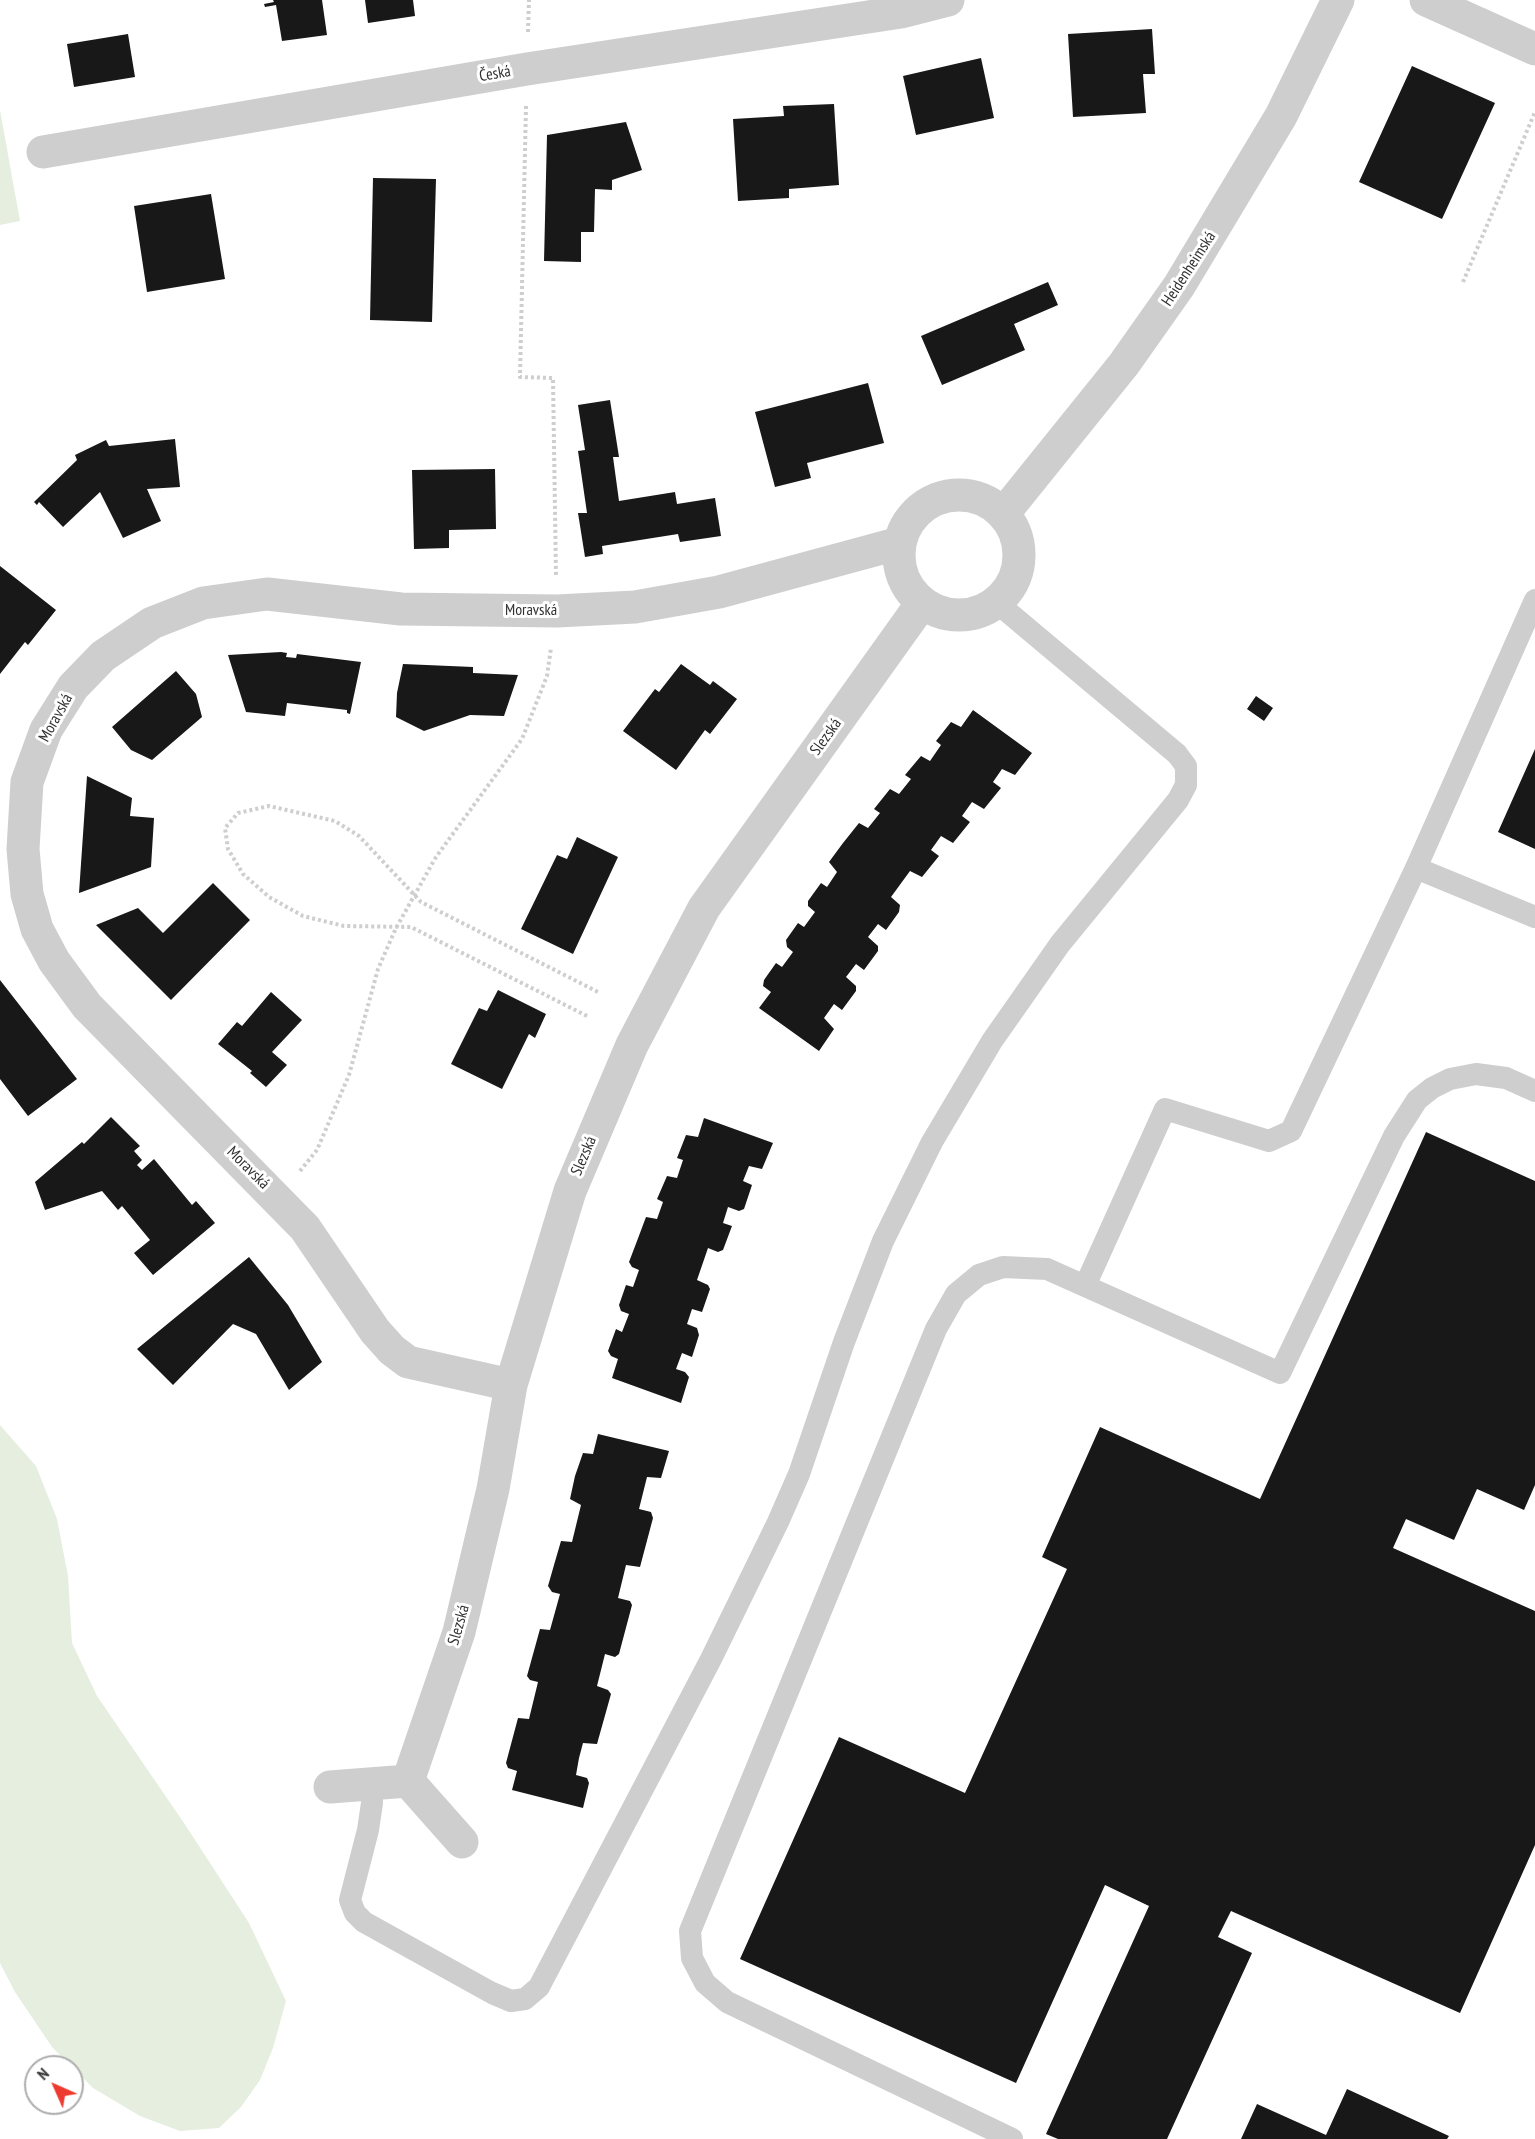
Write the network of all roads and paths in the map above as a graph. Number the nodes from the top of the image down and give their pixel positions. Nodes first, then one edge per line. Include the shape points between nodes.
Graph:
1 (948, 0) edge
2 (1338, 0) edge
3 (1426, 0) edge
4 (1535, 49) edge
5 (1535, 112) edge
6 (43, 152) dead end
7 (1462, 282) dead end
8 (1004, 513) junction
9 (900, 543) junction
10 (1535, 600) edge
11 (996, 602) junction
12 (922, 603) junction
13 (1416, 868) junction
14 (1535, 917) edge
15 (598, 992) dead end
16 (587, 1016) dead end
17 (1535, 1091) edge
18 (1084, 1286) junction
19 (511, 1385) junction
20 (408, 1781) junction
21 (371, 1784) junction
22 (330, 1787) dead end
23 (462, 1842) dead end
24 (1012, 2139) edge

1 - 6 street, Česká via 902,12 527,69
2 - 8 street, Heidenheimská via 1281,116 1179,286 1124,364
3 - 4 street
5 - 7 path
8 - 9 street via 971,495 934,500 918,510
8 - 11 street via 1015,530 1019,549 1010,587
9 - 12 street via 902,576
9 - 19 street, Moravská via 719,592 635,607 557,611 401,609 267,594 203,603 152,623 103,656 72,687 46,730 27,782 23,849 27,894 37,928 54,962 87,1006 305,1228 392,1350 408,1362
10 - 13 lane
11 - 12 street via 979,612 960,615 940,612
11 - 21 lane via 1177,754 1186,766 1186,785 1178,800 1060,944 992,1041 932,1142 883,1241 778,1522 711,1659 539,1987 525,1999 511,2001 492,1994 364,1922 355,1913 350,1900 368,1830
12 - 19 street, Slezská via 704,908 632,1045 570,1191
13 - 14 lane
13 - 18 lane via 1291,1131 1269,1141 1165,1109
15 - 16 path via 420,902 360,836 335,821 269,806 237,813 225,828 228,849 243,874 269,897 303,916 344,926 411,927
17 - 18 lane via 1506,1078 1476,1074 1450,1079 1417,1100 1394,1136 1280,1373
18 - 24 lane via 1047,1269 1003,1267 979,1275 956,1294 936,1329 690,1931 692,1958 705,1983 727,2002
19 - 20 street, Slezská via 493,1489 459,1632
20 - 21 street
20 - 23 street
21 - 22 street

